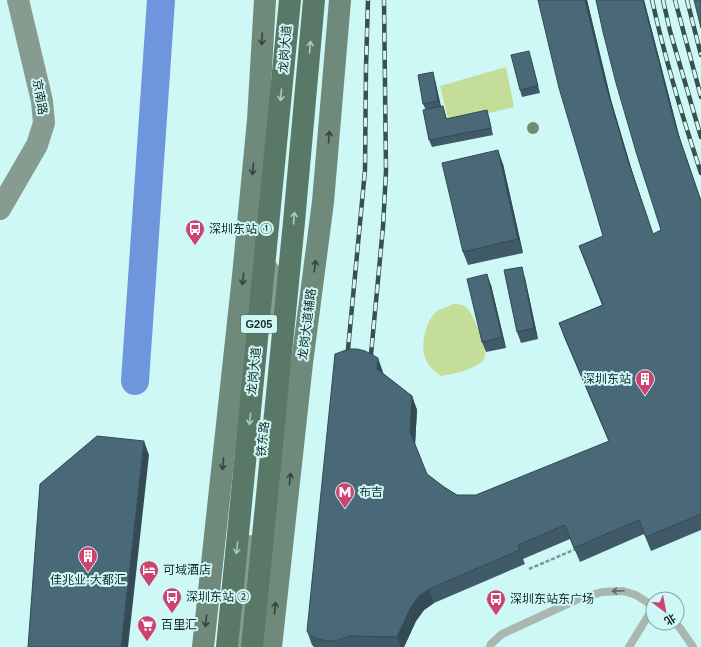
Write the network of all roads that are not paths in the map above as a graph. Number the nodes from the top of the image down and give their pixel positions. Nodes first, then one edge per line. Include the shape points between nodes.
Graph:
1 (18, 0) edge
2 (264, 0) edge
3 (290, 0) edge
4 (314, 0) edge
5 (340, 0) edge
6 (0, 209) edge
7 (247, 241) junction
8 (645, 601) edge
9 (645, 620) edge
10 (682, 631) edge
11 (203, 647) edge
12 (227, 647) edge
13 (238, 647) edge
14 (252, 647) edge
15 (271, 647) edge
16 (490, 647) edge
17 (629, 647) edge
18 (693, 647) edge

1 - 6 main road, 京南路 via 42,101 44,123 37,145
2 -> 7 main road via 258,120
3 -> 12 highway, 龙岗大道 / G205, bridge
14 -> 4 highway, 龙岗大道 / G205, bridge
15 -> 5 main road, 龙岗大道辅路 via 302,363 323,202
7 -> 11 main road
7 - 13 main road, 铁东路 via 280,287 251,554
8 -> 16 lane via 623,591 602,592 578,599 502,634
9 - 17 lane
10 - 18 lane

